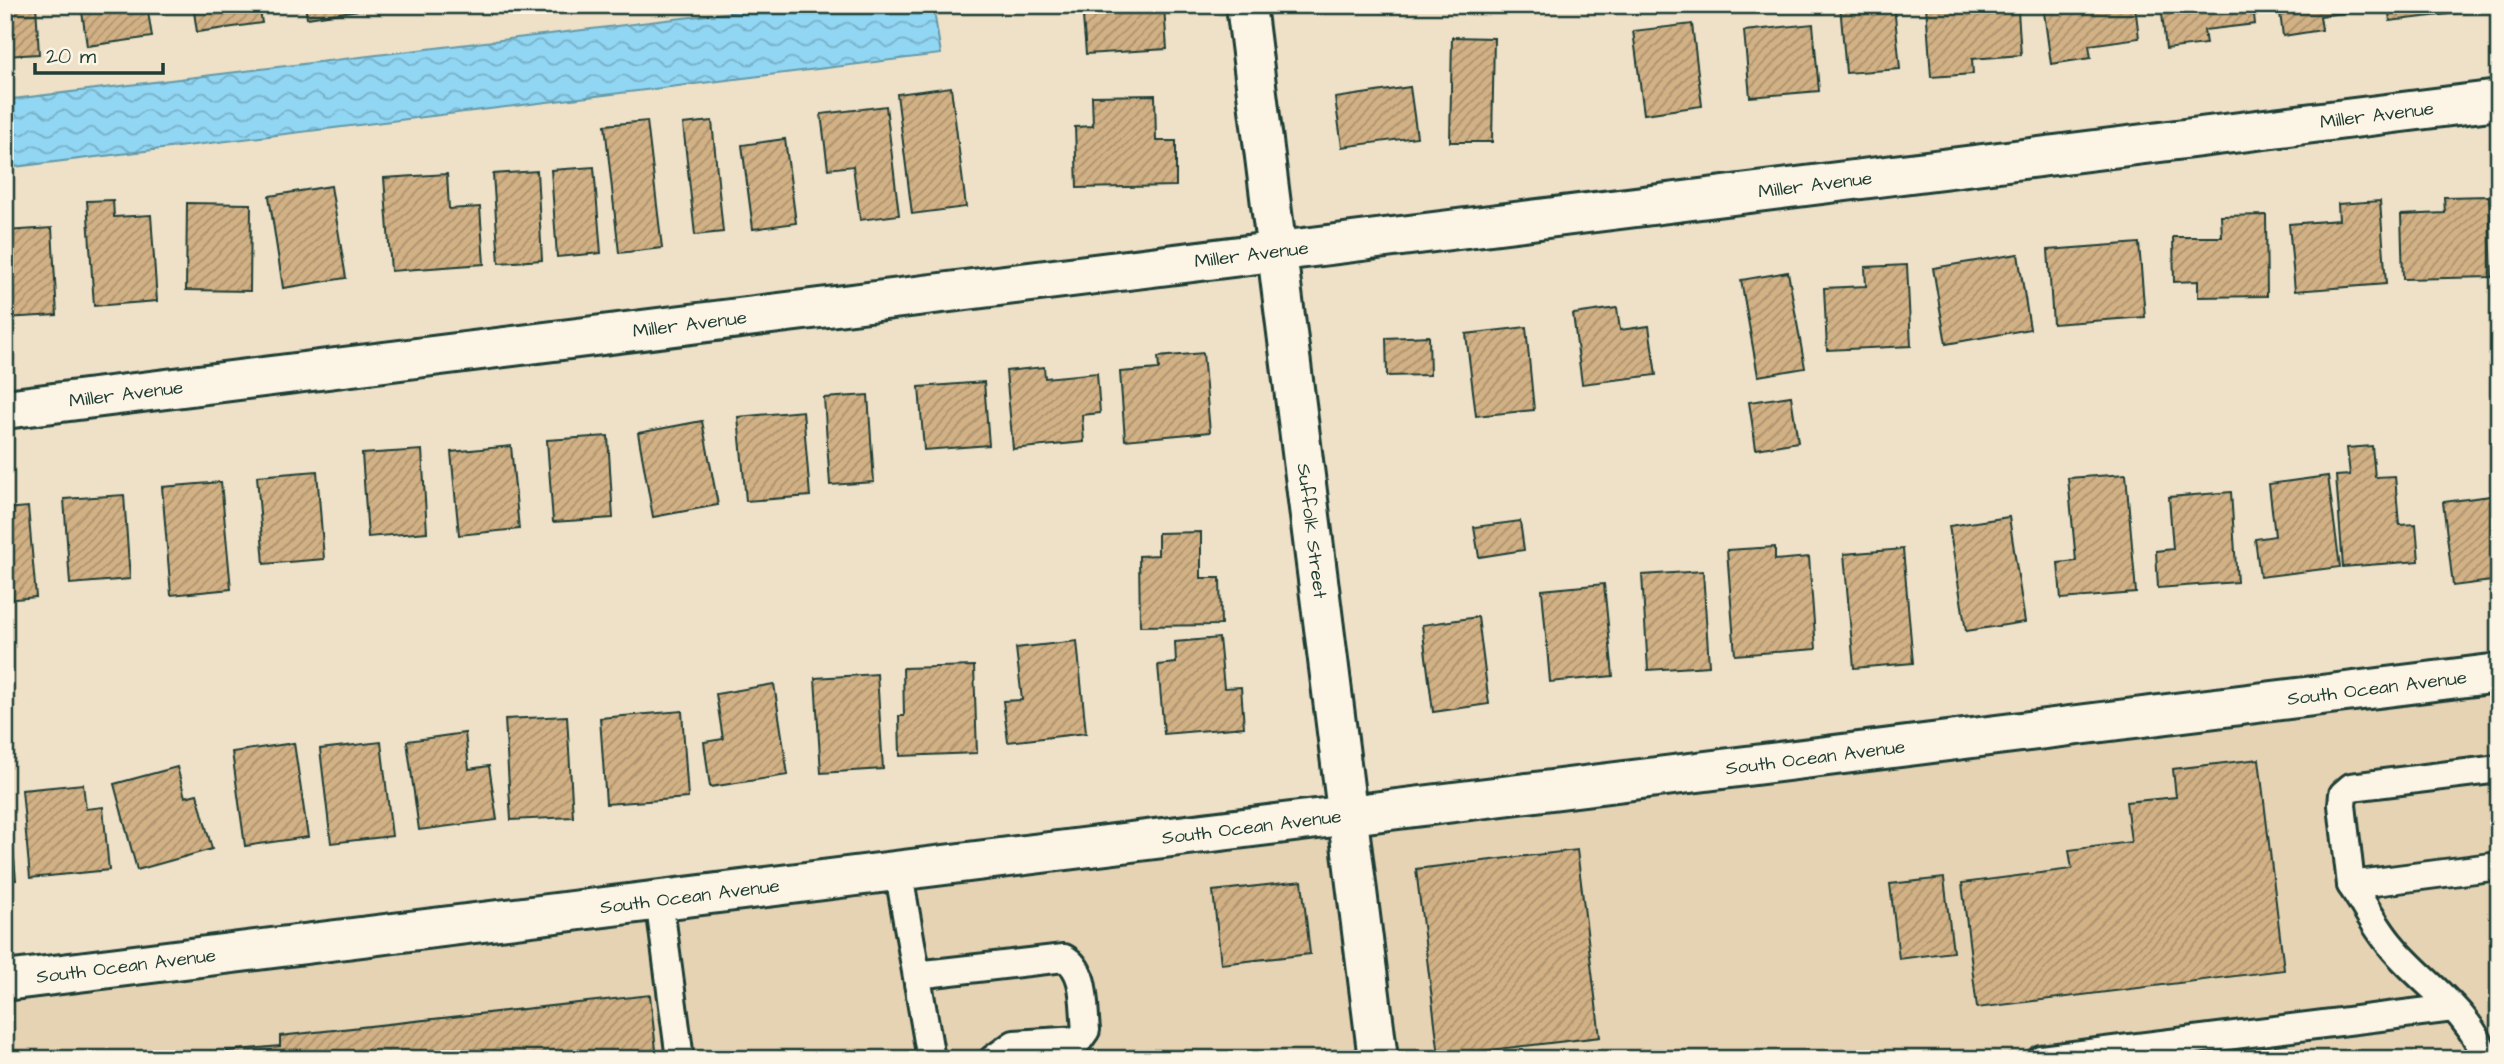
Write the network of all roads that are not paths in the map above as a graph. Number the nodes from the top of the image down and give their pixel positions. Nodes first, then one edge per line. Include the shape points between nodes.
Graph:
1 (1246, 5) edge
2 (2499, 100) edge
3 (1276, 251) junction
4 (5, 409) edge
5 (2499, 673) edge
6 (2499, 769) edge
7 (1347, 814) junction
8 (2499, 866) edge
9 (898, 869) junction
10 (2351, 885) junction
11 (660, 900) junction
12 (5, 981) edge
13 (918, 983) junction
14 (2453, 1008) junction
15 (680, 1059) edge
16 (931, 1059) edge
17 (993, 1059) edge
18 (1378, 1059) edge
19 (2041, 1059) edge
20 (2486, 1059) edge

1 - 3 street, Suffolk Street
2 - 3 street, Miller Avenue
3 - 4 street, Miller Avenue
3 - 7 street, Suffolk Street
5 - 7 street, South Ocean Avenue
6 - 10 lane via 2351,787 2343,794 2342,805
7 - 9 street, South Ocean Avenue
7 - 18 street, Suffolk Street
8 - 10 lane
9 - 11 street, South Ocean Avenue
9 - 13 lane
10 - 14 lane via 2389,944
11 - 12 street, South Ocean Avenue
11 - 15 lane
13 - 16 lane
13 - 17 lane via 925,974 1064,958 1072,962 1080,975 1086,1030 1079,1040 1014,1044
14 - 19 lane
14 - 20 lane via 2481,1044

